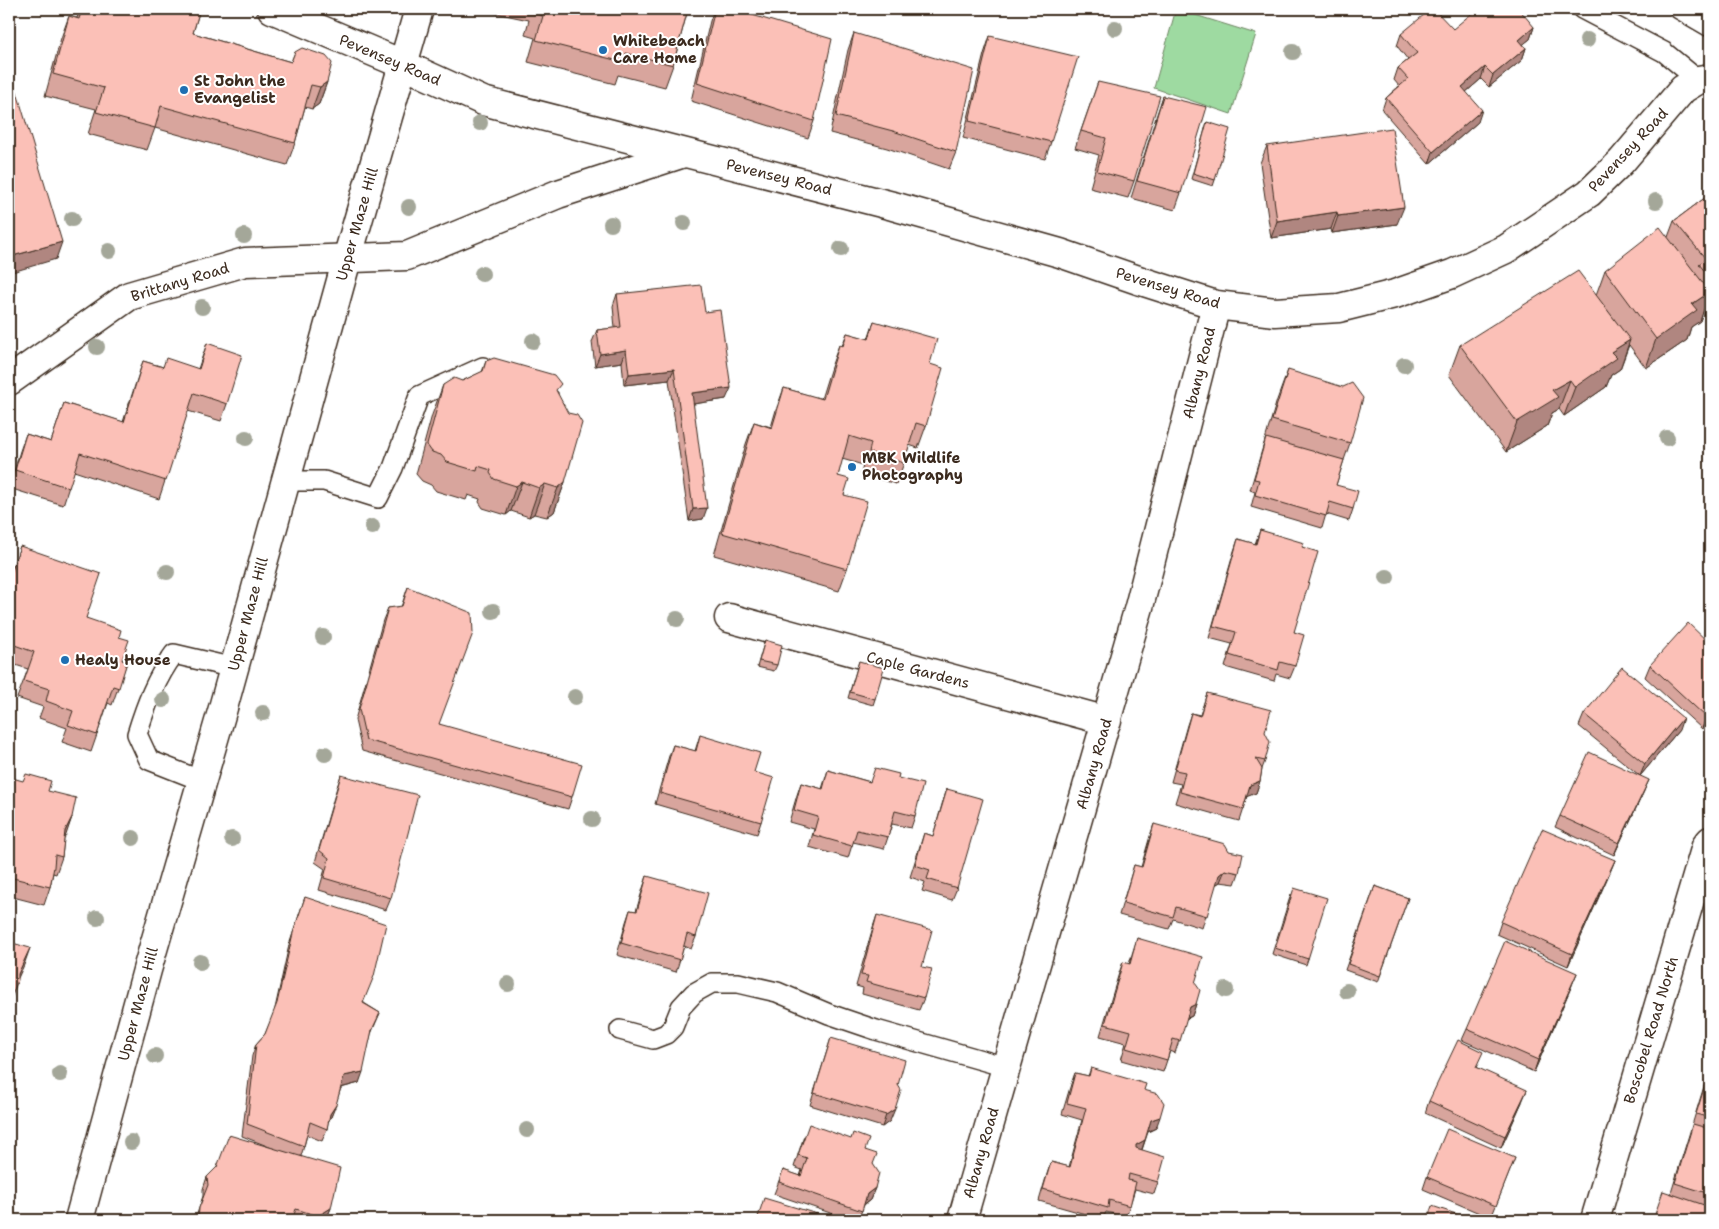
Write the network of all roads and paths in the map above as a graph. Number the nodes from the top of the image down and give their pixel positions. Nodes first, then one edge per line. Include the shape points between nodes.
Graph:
1 (419, 9) edge
2 (1582, 9) edge
3 (1679, 9) edge
4 (276, 10) edge
5 (1710, 27) edge
6 (402, 64) junction
7 (1706, 73) edge
8 (684, 153) junction
9 (347, 259) junction
10 (1216, 305) junction
11 (483, 367) edge
12 (9, 381) edge
13 (285, 481) junction
14 (729, 618) dead end
15 (234, 668) junction
16 (1106, 721) junction
17 (202, 781) junction
18 (1710, 841) edge
19 (620, 1030) dead end
20 (1006, 1067) junction
21 (79, 1220) edge
22 (962, 1220) edge
23 (1595, 1220) edge

1 - 6 street, Upper Maze Hill
2 - 7 lane
3 - 5 lane
4 - 6 street, Pevensey Road
6 - 8 street, Pevensey Road via 483,101
6 - 9 street, Upper Maze Hill
7 - 10 street, Pevensey Road via 1684,89 1621,162 1589,193 1488,258 1395,294 1339,308 1275,312
8 - 9 street via 558,194 406,256
8 - 10 street, Pevensey Road via 1060,252
9 - 12 street, Brittany Road via 245,262 129,296
9 - 13 street, Upper Maze Hill
10 - 16 street, Albany Road via 1140,607
11 - 13 lane via 419,396 393,468 378,498 324,481
13 - 15 street, Upper Maze Hill
14 - 16 street, Caple Gardens
15 - 17 street, Upper Maze Hill
15 - 17 lane via 174,654 147,701 137,734 149,760
16 - 20 street, Albany Road
17 - 21 street, Upper Maze Hill
18 - 23 street, Boscobel Road North
19 - 20 lane via 653,1039 666,1034 694,993 712,982 738,983 777,992 876,1030
20 - 22 street, Albany Road

